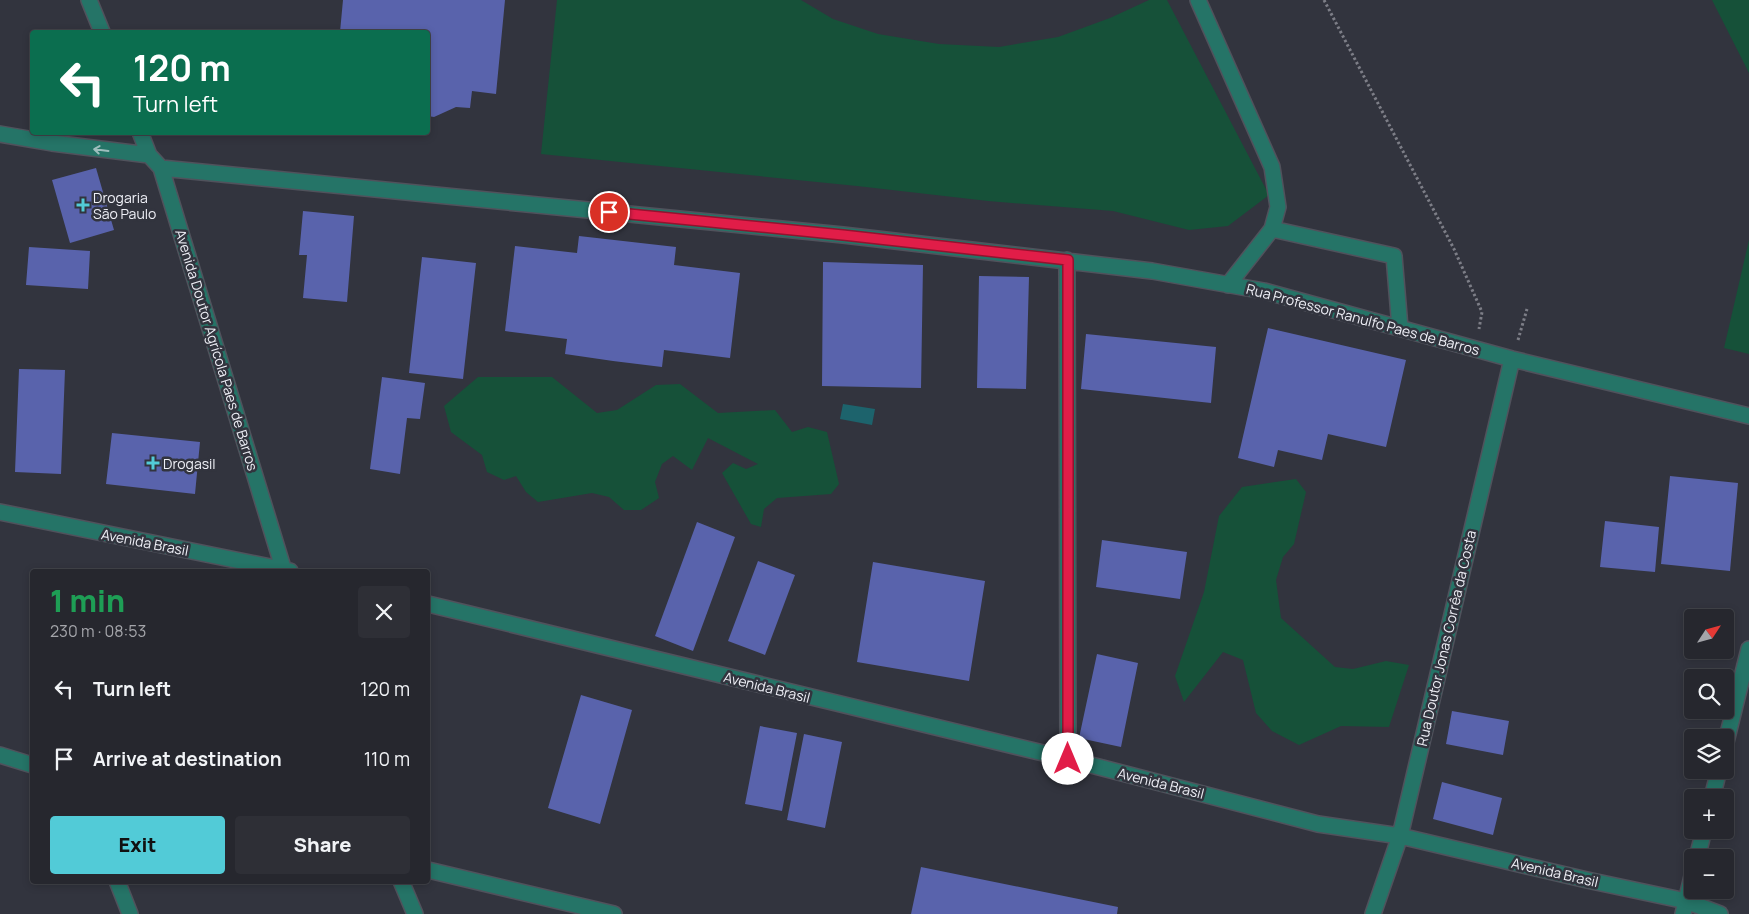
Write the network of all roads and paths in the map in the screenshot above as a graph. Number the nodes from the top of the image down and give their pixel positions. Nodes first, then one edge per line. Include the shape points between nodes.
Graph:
1 (89, 0) edge
2 (1198, 0) edge
3 (1324, 0) edge
4 (101, 30) edge
5 (0, 134) edge
6 (141, 135) edge
7 (149, 156) junction
8 (161, 168) junction
9 (1272, 229) junction
10 (1068, 260) junction
11 (1228, 285) junction
12 (1527, 309) dead end
13 (1400, 328) junction
14 (1475, 349) junction
15 (1512, 359) junction
16 (1749, 416) edge
17 (0, 512) edge
18 (276, 569) edge
19 (285, 569) edge
20 (430, 604) edge
21 (1749, 650) edge
22 (1729, 729) edge
23 (0, 755) edge
24 (1068, 759) junction
25 (30, 764) edge
26 (1400, 836) junction
27 (430, 870) edge
28 (118, 884) edge
29 (402, 884) edge
30 (1685, 908) edge
31 (130, 914) edge
32 (415, 914) edge
33 (614, 914) edge
34 (1374, 914) edge
35 (1720, 914) edge

1 - 4 street
2 - 9 street via 1272,167 1278,206
3 - 14 path via 1468,278 1482,312
7 -> 5 street
6 - 7 street, Avenida Doutor Agrícola Paes de Barros
7 - 8 street, Avenida Doutor Agrícola Paes de Barros
8 - 10 street, Rua Professor Ranulfo Paes de Barros
8 - 19 street, Avenida Doutor Agrícola Paes de Barros
9 - 11 street
9 - 13 street via 1394,256
10 - 11 street, Rua Professor Ranulfo Paes de Barros via 1152,270
10 - 24 street
11 - 13 street, Rua Professor Ranulfo Paes de Barros via 1264,291
12 - 15 path
13 - 14 street, Rua Professor Ranulfo Paes de Barros
14 - 15 street, Rua Professor Ranulfo Paes de Barros
15 - 16 street, Rua Professor Ranulfo Paes de Barros
15 - 26 street, Rua Doutor Jonas Corrêa da Costa
17 - 18 street, Avenida Brasil
20 - 24 street, Avenida Brasil
21 - 22 street
23 - 25 street
24 - 26 street, Avenida Brasil via 1318,824
26 - 30 street, Avenida Brasil via 1587,880
26 - 34 street, Rua Doutor Jonas Corrêa da Costa
27 - 33 street
28 - 31 street
29 - 32 street
30 - 35 street, Avenida Brasil

